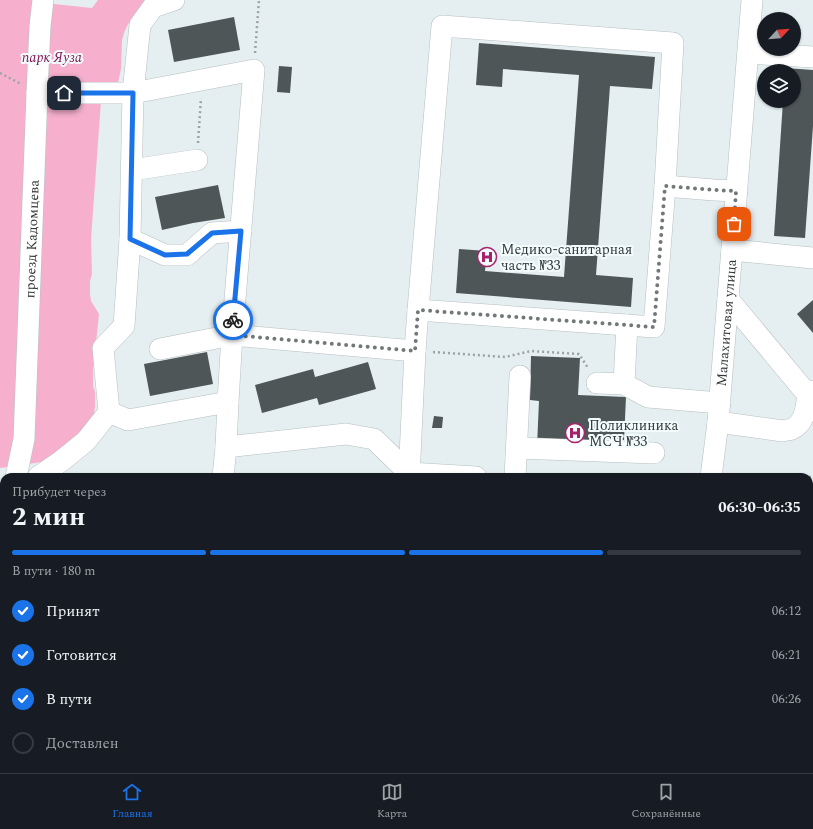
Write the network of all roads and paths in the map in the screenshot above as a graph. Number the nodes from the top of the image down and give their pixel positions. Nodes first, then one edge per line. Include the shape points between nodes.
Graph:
1 (43, 0) edge
2 (174, 0) edge
3 (259, 0) edge
4 (752, 0) edge
5 (748, 53) junction
6 (813, 57) edge
7 (254, 70) junction
8 (203, 80) junction
9 (37, 93) junction
10 (133, 93) junction
11 (197, 160) joint
12 (132, 170) junction
13 (665, 186) junction
14 (736, 191) junction
15 (241, 231) junction
16 (130, 239) junction
17 (732, 250) junction
18 (813, 258) edge
19 (728, 299) junction
20 (418, 310) junction
21 (627, 325) junction
22 (232, 335) junction
23 (160, 349) dead end
24 (415, 351) junction
25 (520, 376) dead end
26 (597, 383) joint
27 (624, 384) junction
28 (810, 393) edge
29 (228, 402) junction
30 (109, 412) junction
31 (719, 412) junction
32 (226, 446) junction
33 (517, 448) junction
34 (654, 453) dead end
35 (17, 473) edge
36 (44, 473) edge
37 (223, 473) edge
38 (407, 473) edge
39 (409, 473) edge
40 (515, 473) edge
41 (711, 473) edge

1 - 9 street, проезд Кадомцева
2 - 10 street via 153,7 140,25
3 - 7 path
4 - 5 street, Малахитовая улица
5 - 6 street
5 - 14 street, Малахитовая улица
7 - 8 street
7 - 15 street
8 - 10 street
8 - 11 path
9 - 10 street
9 - 35 street, проезд Кадомцева via 24,439
10 - 12 street
11 - 12 street
12 - 16 street
13 - 14 street
13 - 20 street via 673,43 442,26
13 - 21 street via 654,327
14 - 17 street, Малахитовая улица
15 - 16 street via 212,233 187,254 165,255
15 - 22 street
16 - 30 street via 124,326 104,348
17 - 18 street
17 - 19 street, Малахитовая улица
19 - 28 street
19 - 31 street, Малахитовая улица
20 - 21 street
20 - 24 street
21 - 27 street
22 - 23 street
22 - 24 street
22 - 29 street
24 - 26 path via 505,357 531,351 579,354
24 - 39 street
25 - 33 street
26 - 27 street
27 - 31 street via 648,398
28 - 31 street via 804,416 792,429 782,431
29 - 30 street via 128,420
29 - 32 street
30 - 36 street via 86,441
31 - 41 street, Малахитовая улица
32 - 37 street
32 - 38 street via 346,434 374,439
33 - 34 street
33 - 40 street

